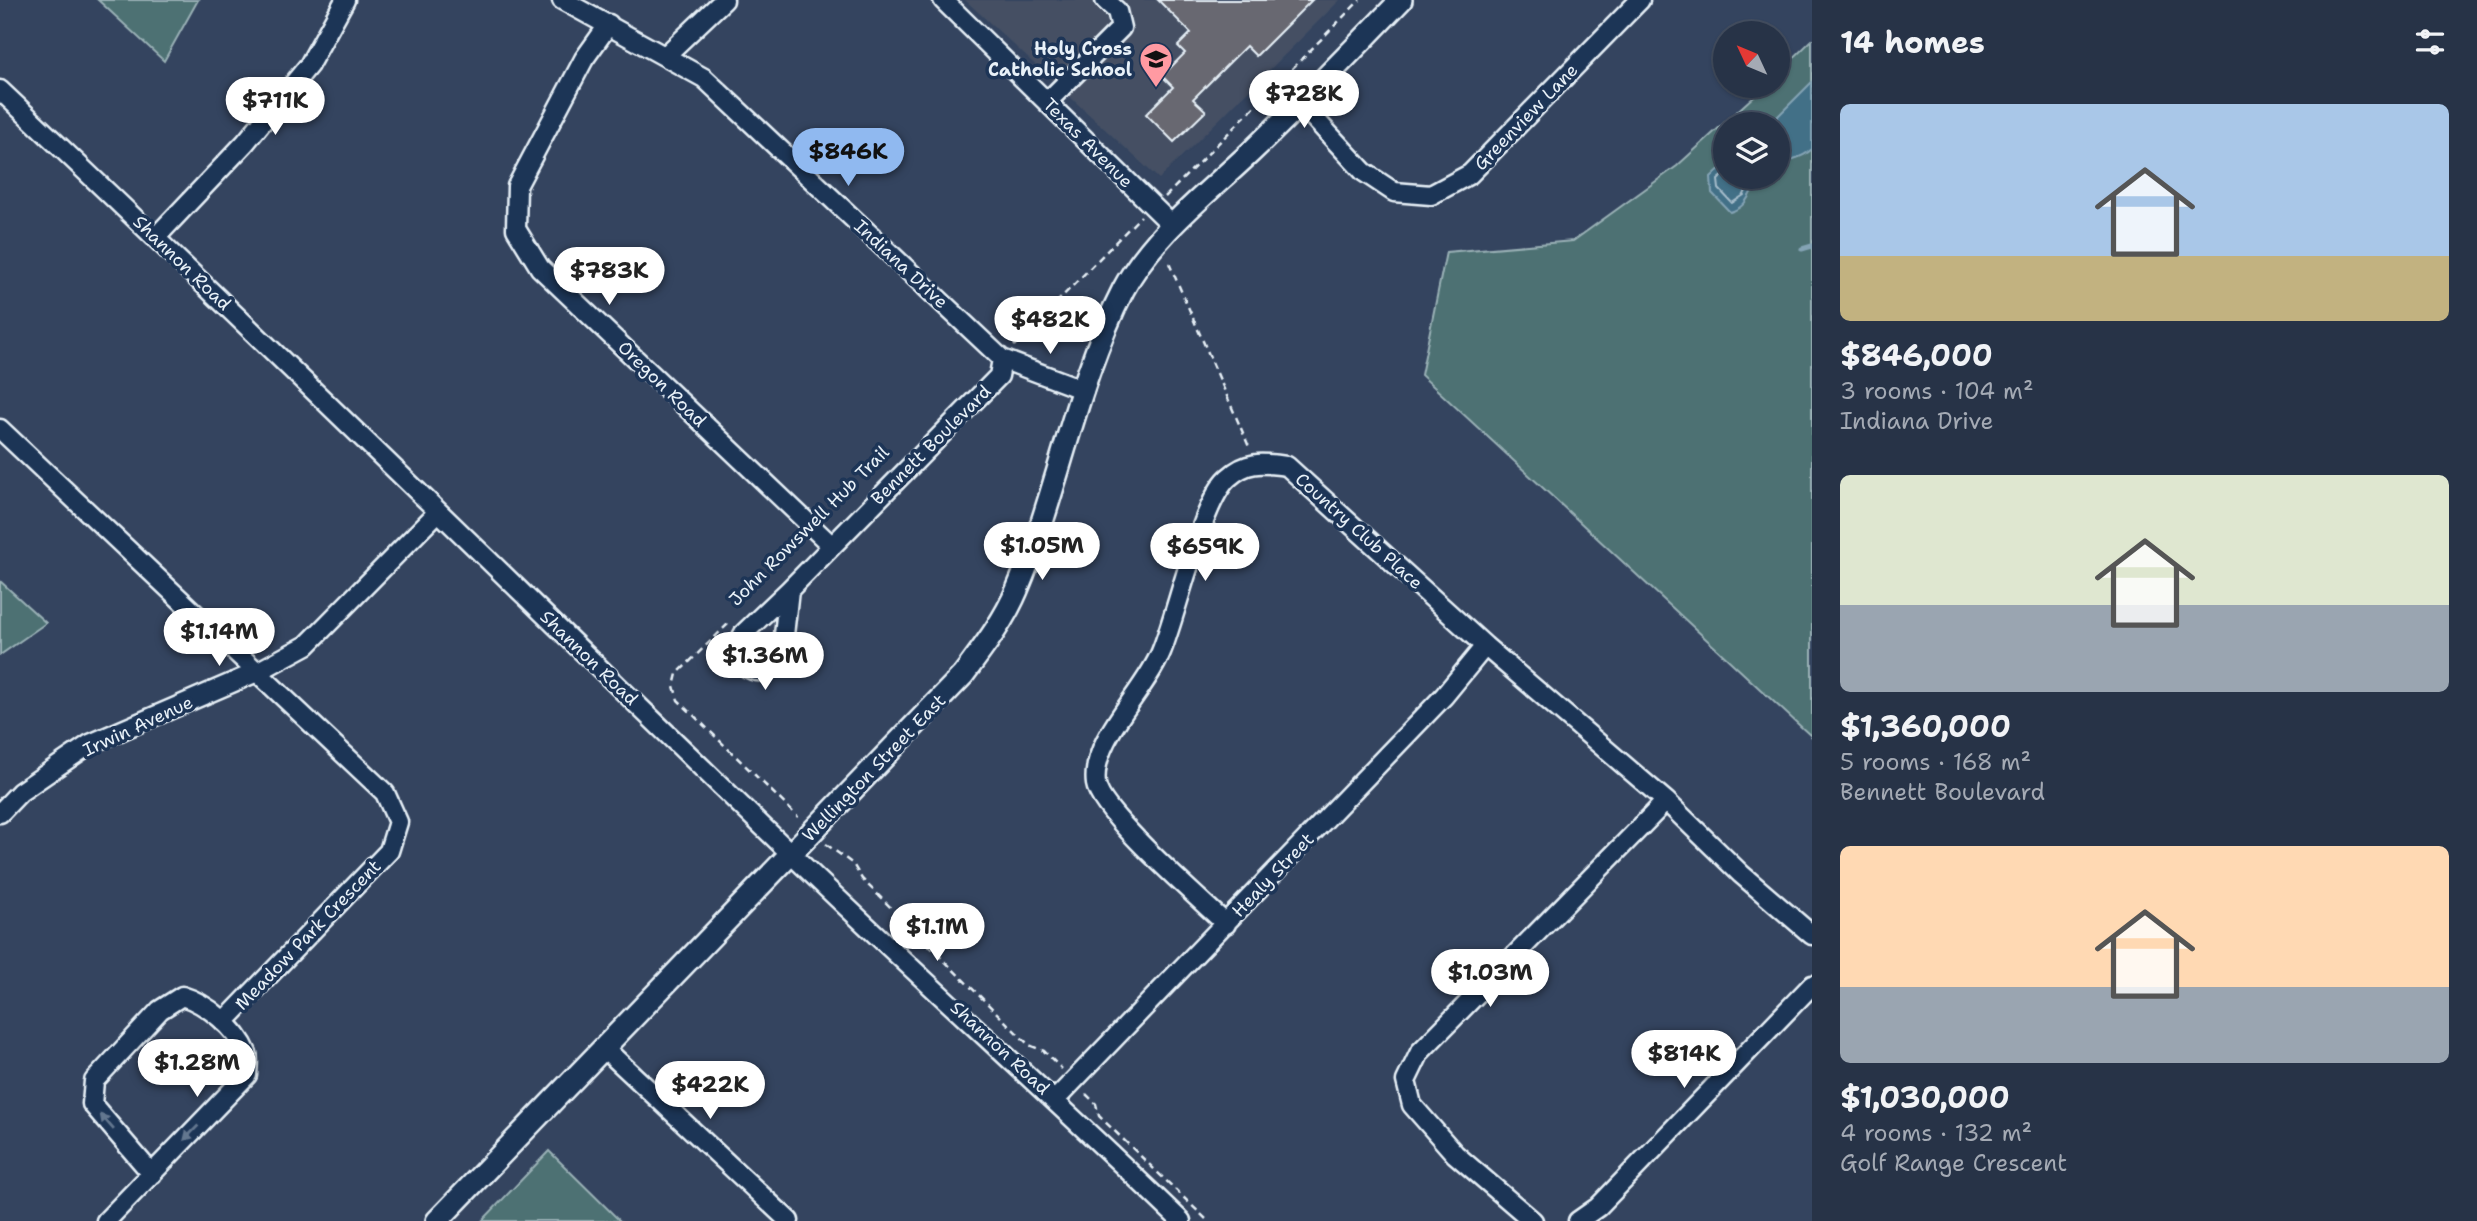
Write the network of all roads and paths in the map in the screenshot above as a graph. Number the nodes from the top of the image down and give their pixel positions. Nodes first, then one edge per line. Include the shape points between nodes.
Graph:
1 (345, 0) edge
2 (562, 0) edge
3 (724, 0) edge
4 (943, 0) edge
5 (1105, 0) edge
6 (1360, 0) edge
7 (1401, 0) edge
8 (1640, 0) edge
9 (610, 24) junction
10 (666, 56) junction
11 (0, 90) edge
12 (1047, 102) junction
13 (1301, 104) junction
14 (1154, 208) junction
15 (1173, 226) junction
16 (156, 237) junction
17 (1169, 263) dead end
18 (1002, 359) junction
19 (1084, 390) junction
20 (0, 429) edge
21 (1255, 462) junction
22 (438, 512) junction
23 (831, 545) junction
24 (789, 590) dead end
25 (734, 618) dead end
26 (1485, 646) junction
27 (257, 672) junction
28 (1666, 801) junction
29 (0, 813) edge
30 (813, 832) junction
31 (791, 854) junction
32 (1226, 924) junction
33 (1812, 935) edge
34 (1812, 985) edge
35 (223, 1022) junction
36 (604, 1048) junction
37 (1074, 1081) junction
38 (1056, 1099) junction
39 (152, 1174) junction
40 (106, 1221) edge
41 (437, 1221) edge
42 (789, 1221) edge
43 (1181, 1221) edge
44 (1209, 1221) edge
45 (1533, 1221) edge
46 (1578, 1221) edge

1 - 16 street via 309,65 246,143
2 - 9 street, Indiana Drive
3 - 10 street
4 - 12 street, Texas Avenue
5 - 12 street via 1117,11 1121,28
6 - 14 path
7 - 13 main road
8 - 13 street, Greenview Lane via 1470,174 1431,195 1394,192 1364,172
9 - 10 street, Indiana Drive
9 - 23 street, Oregon Road via 584,58 517,186 516,229 540,268
10 - 18 street, Indiana Drive via 704,78
11 - 16 street, Shannon Road
12 - 14 street, Texas Avenue
13 - 15 main road
14 - 15 street, Texas Avenue
14 - 18 path via 1135,220
15 - 19 main road, Wellington Street East via 1124,288
16 - 22 street, Shannon Road
17 - 21 path
18 - 19 street
18 - 23 street, Bennett Boulevard via 999,376
19 - 30 main road, Wellington Street East via 1041,528 1016,592 990,638 964,675
20 - 27 street, Meadow Park Crescent
21 - 26 street, Country Club Place via 1287,466
21 - 32 street via 1227,479 1207,516 1160,654 1098,756 1096,786 1112,812
22 - 27 street, Irwin Avenue via 307,645
22 - 31 street, Shannon Road
23 - 24 street, Bennett Boulevard
25 - 30 path, John Rowswell Hub Trail via 677,674 678,700
26 - 28 street, Country Club Place
26 - 32 street, Healy Street via 1444,696
27 - 29 street, Irwin Avenue via 90,744 20,792
27 - 35 street, Meadow Park Crescent via 384,793 398,821 389,852
28 - 33 street, Country Club Place
28 - 45 street via 1420,1052 1406,1081 1412,1105 1455,1154
30 - 31 main road, Wellington Street East
30 - 37 path, John Rowswell Hub Trail via 853,864 862,880 1029,1045 1044,1051
31 - 36 main road, Wellington Street East
31 - 38 street, Shannon Road
32 - 37 street, Healy Street
34 - 46 street via 1598,1207
35 -> 39 street via 248,1054 247,1075
39 -> 35 street via 92,1104 94,1081 160,1010 182,996 201,1002
36 - 41 main road, Wellington Street East
36 - 42 street
37 - 38 street, Healy Street
37 - 44 path, John Rowswell Hub Trail via 1096,1104 1099,1116
38 - 43 street, Shannon Road
39 - 40 street

